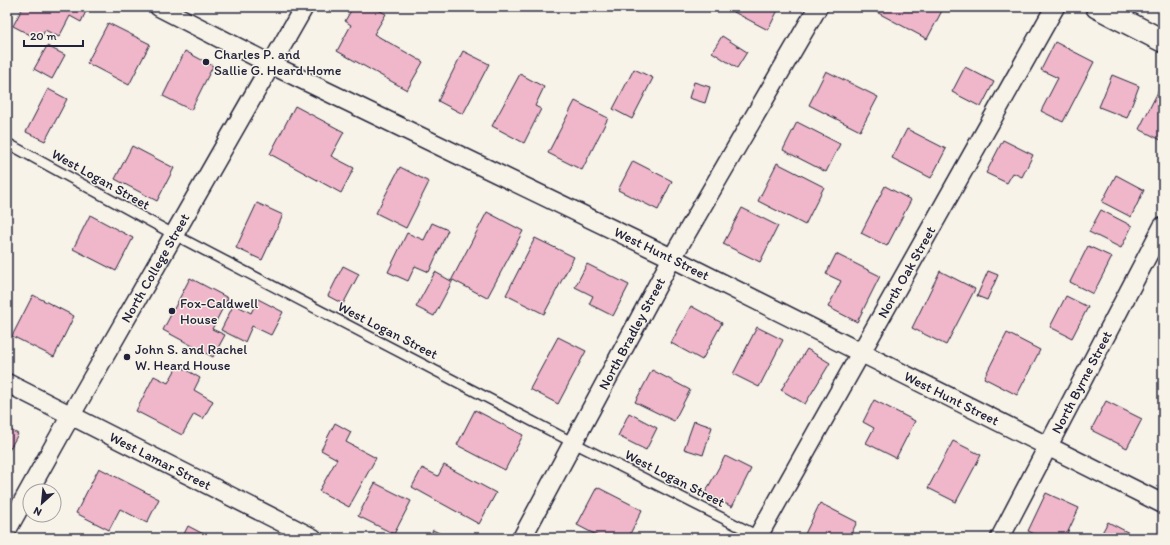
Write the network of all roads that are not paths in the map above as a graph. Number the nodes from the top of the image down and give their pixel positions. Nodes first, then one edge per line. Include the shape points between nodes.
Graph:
1 (159, 7) edge
2 (304, 7) edge
3 (818, 7) edge
4 (1055, 7) edge
5 (1097, 7) edge
6 (1163, 41) edge
7 (272, 65) junction
8 (7, 143) edge
9 (1163, 226) edge
10 (175, 235) junction
11 (672, 258) junction
12 (861, 352) junction
13 (7, 383) edge
14 (71, 415) junction
15 (572, 442) junction
16 (1048, 446) junction
17 (1163, 504) edge
18 (7, 530) edge
19 (757, 537) edge
20 (313, 538) edge
21 (522, 538) edge
22 (1000, 538) edge

1 - 7 street, West Hunt Street
2 - 7 street, North College Street
3 - 11 street, North Bradley Street
4 - 12 street, North Oak Street
5 - 6 main road
7 - 10 street, North College Street
7 - 11 street, West Hunt Street
8 - 10 lane, West Logan Street
9 - 16 street, North Byrne Street
10 - 14 street, North College Street
10 - 15 lane, West Logan Street
11 - 12 street, West Hunt Street
11 - 15 street, North Bradley Street
12 - 16 street, West Hunt Street
12 - 19 street, North Oak Street
13 - 14 street, West Lamar Street
14 - 18 street, North College Street
14 - 20 street, West Lamar Street
15 - 19 lane, West Logan Street
15 - 21 street, North Bradley Street
16 - 17 street, West Hunt Street
16 - 22 street, North Byrne Street

